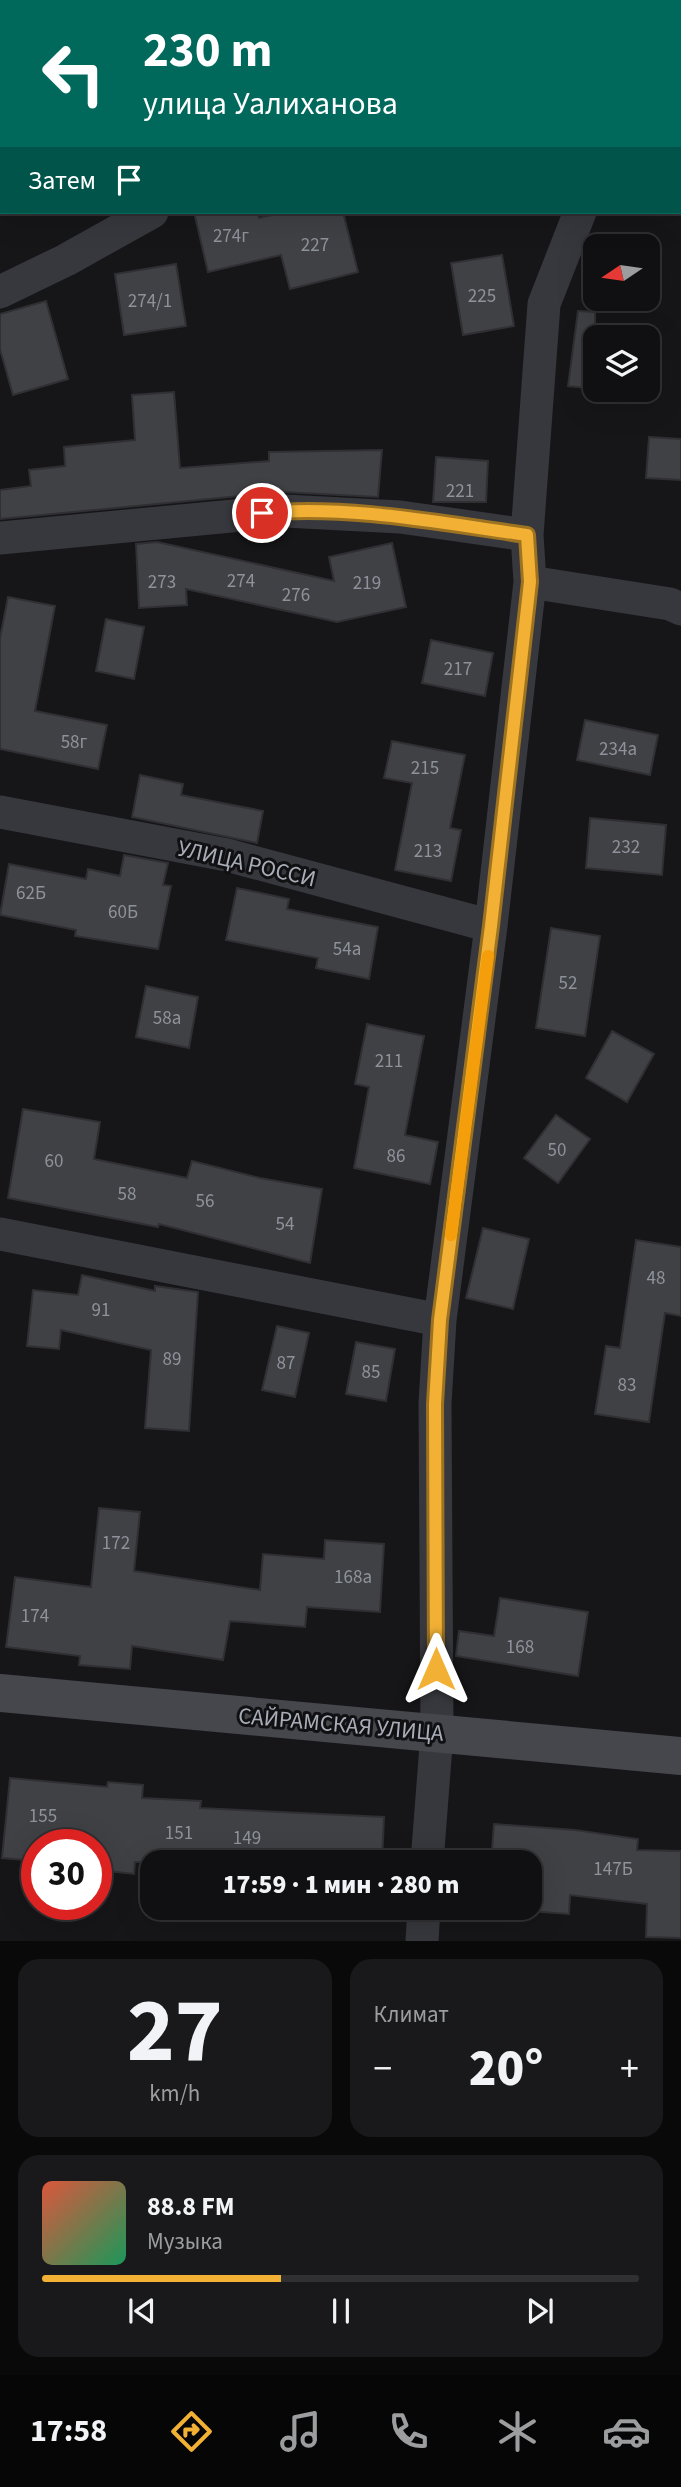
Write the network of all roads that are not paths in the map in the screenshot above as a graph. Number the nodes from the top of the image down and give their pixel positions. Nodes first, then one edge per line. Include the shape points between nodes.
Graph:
1 (148, 214) edge
2 (579, 214) edge
3 (0, 292) edge
4 (527, 535) junction
5 (0, 538) edge
6 (530, 582) junction
7 (681, 609) edge
8 (0, 812) edge
9 (491, 926) junction
10 (0, 1234) edge
11 (440, 1320) junction
12 (0, 1693) edge
13 (437, 1733) junction
14 (681, 1756) edge
15 (428, 1850) edge
16 (423, 1920) edge
17 (422, 1941) edge

1 - 3 street
2 - 4 street via 544,304
4 - 5 street via 400,517 285,511
4 - 6 street
6 - 7 street
6 - 9 street
8 - 9 street, УЛИЦА РОССИ via 227,855
9 - 11 street
10 - 11 street
11 - 13 street via 435,1404
12 - 13 main road, САЙРАМСКАЯ УЛИЦА
13 - 14 main road, САЙРАМСКАЯ УЛИЦА
13 - 15 street
16 - 17 street

